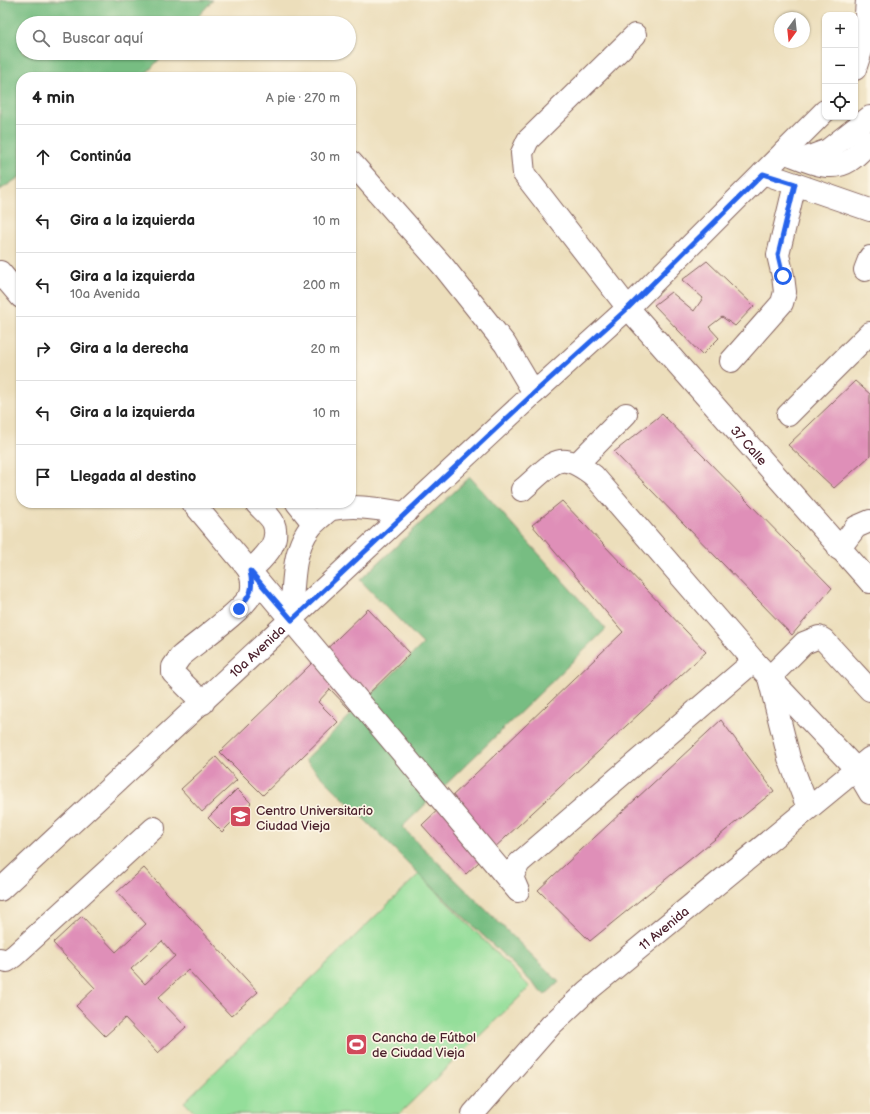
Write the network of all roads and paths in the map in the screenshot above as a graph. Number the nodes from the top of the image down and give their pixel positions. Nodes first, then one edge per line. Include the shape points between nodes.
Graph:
1 (867, 0) edge
2 (635, 35) dead end
3 (858, 60) edge
4 (822, 115) edge
5 (870, 117) edge
6 (870, 142) edge
7 (784, 152) junction
8 (804, 159) junction
9 (356, 168) edge
10 (763, 174) junction
11 (795, 184) junction
12 (870, 210) edge
13 (0, 272) edge
14 (16, 291) edge
15 (628, 308) junction
16 (870, 333) edge
17 (731, 361) dead end
18 (534, 393) junction
19 (626, 414) dead end
20 (788, 415) dead end
21 (578, 463) junction
22 (522, 490) dead end
23 (200, 508) edge
24 (260, 508) edge
25 (301, 508) edge
26 (406, 513) junction
27 (870, 521) edge
28 (313, 523) junction
29 (839, 548) junction
30 (250, 571) junction
31 (870, 582) edge
32 (292, 620) junction
33 (754, 661) junction
34 (769, 678) junction
35 (870, 690) edge
36 (203, 703) junction
37 (863, 763) edge
38 (870, 793) edge
39 (808, 808) junction
40 (154, 828) dead end
41 (0, 890) edge
42 (0, 959) edge
43 (473, 1114) edge

1 - 3 street via 864,42
2 - 15 street, 37 Calle via 528,140 522,153 524,174
4 - 7 street, 10a Avenida
5 - 8 street via 828,150
6 - 8 street via 850,161 839,166 826,167
7 - 8 street
7 - 10 street, 10a Avenida
9 - 18 street via 453,278 505,344
10 - 11 street
10 - 15 street, 10a Avenida
11 - 12 street
11 - 17 street via 778,255 784,287 782,303
13 - 14 street
15 - 18 street, 10a Avenida
15 - 29 street, 37 Calle
16 - 20 street
18 - 26 street, 10a Avenida
19 - 21 street
21 - 22 street via 558,460
21 - 33 street via 594,476
23 - 30 street
24 - 30 street via 272,522 273,543 269,552
25 - 28 street
26 - 28 street via 361,508 331,509
26 - 32 street, 10a Avenida
27 - 29 street via 856,527
28 - 32 street via 306,531 298,549 294,571
29 - 31 street, 37 Calle
30 - 32 street
30 - 36 street via 250,595 239,609 180,657 173,667 173,673
32 - 33 street via 518,891 512,877 519,863
32 - 36 street, 10a Avenida
33 - 34 street
34 - 35 street via 804,643 819,637
34 - 37 street
34 - 39 street via 789,758
36 - 41 street, 10a Avenida
37 - 38 street
37 - 39 street, 11 Avenida
39 - 43 street, 11 Avenida via 587,991 551,1025
40 - 42 street via 14,956 7,961

